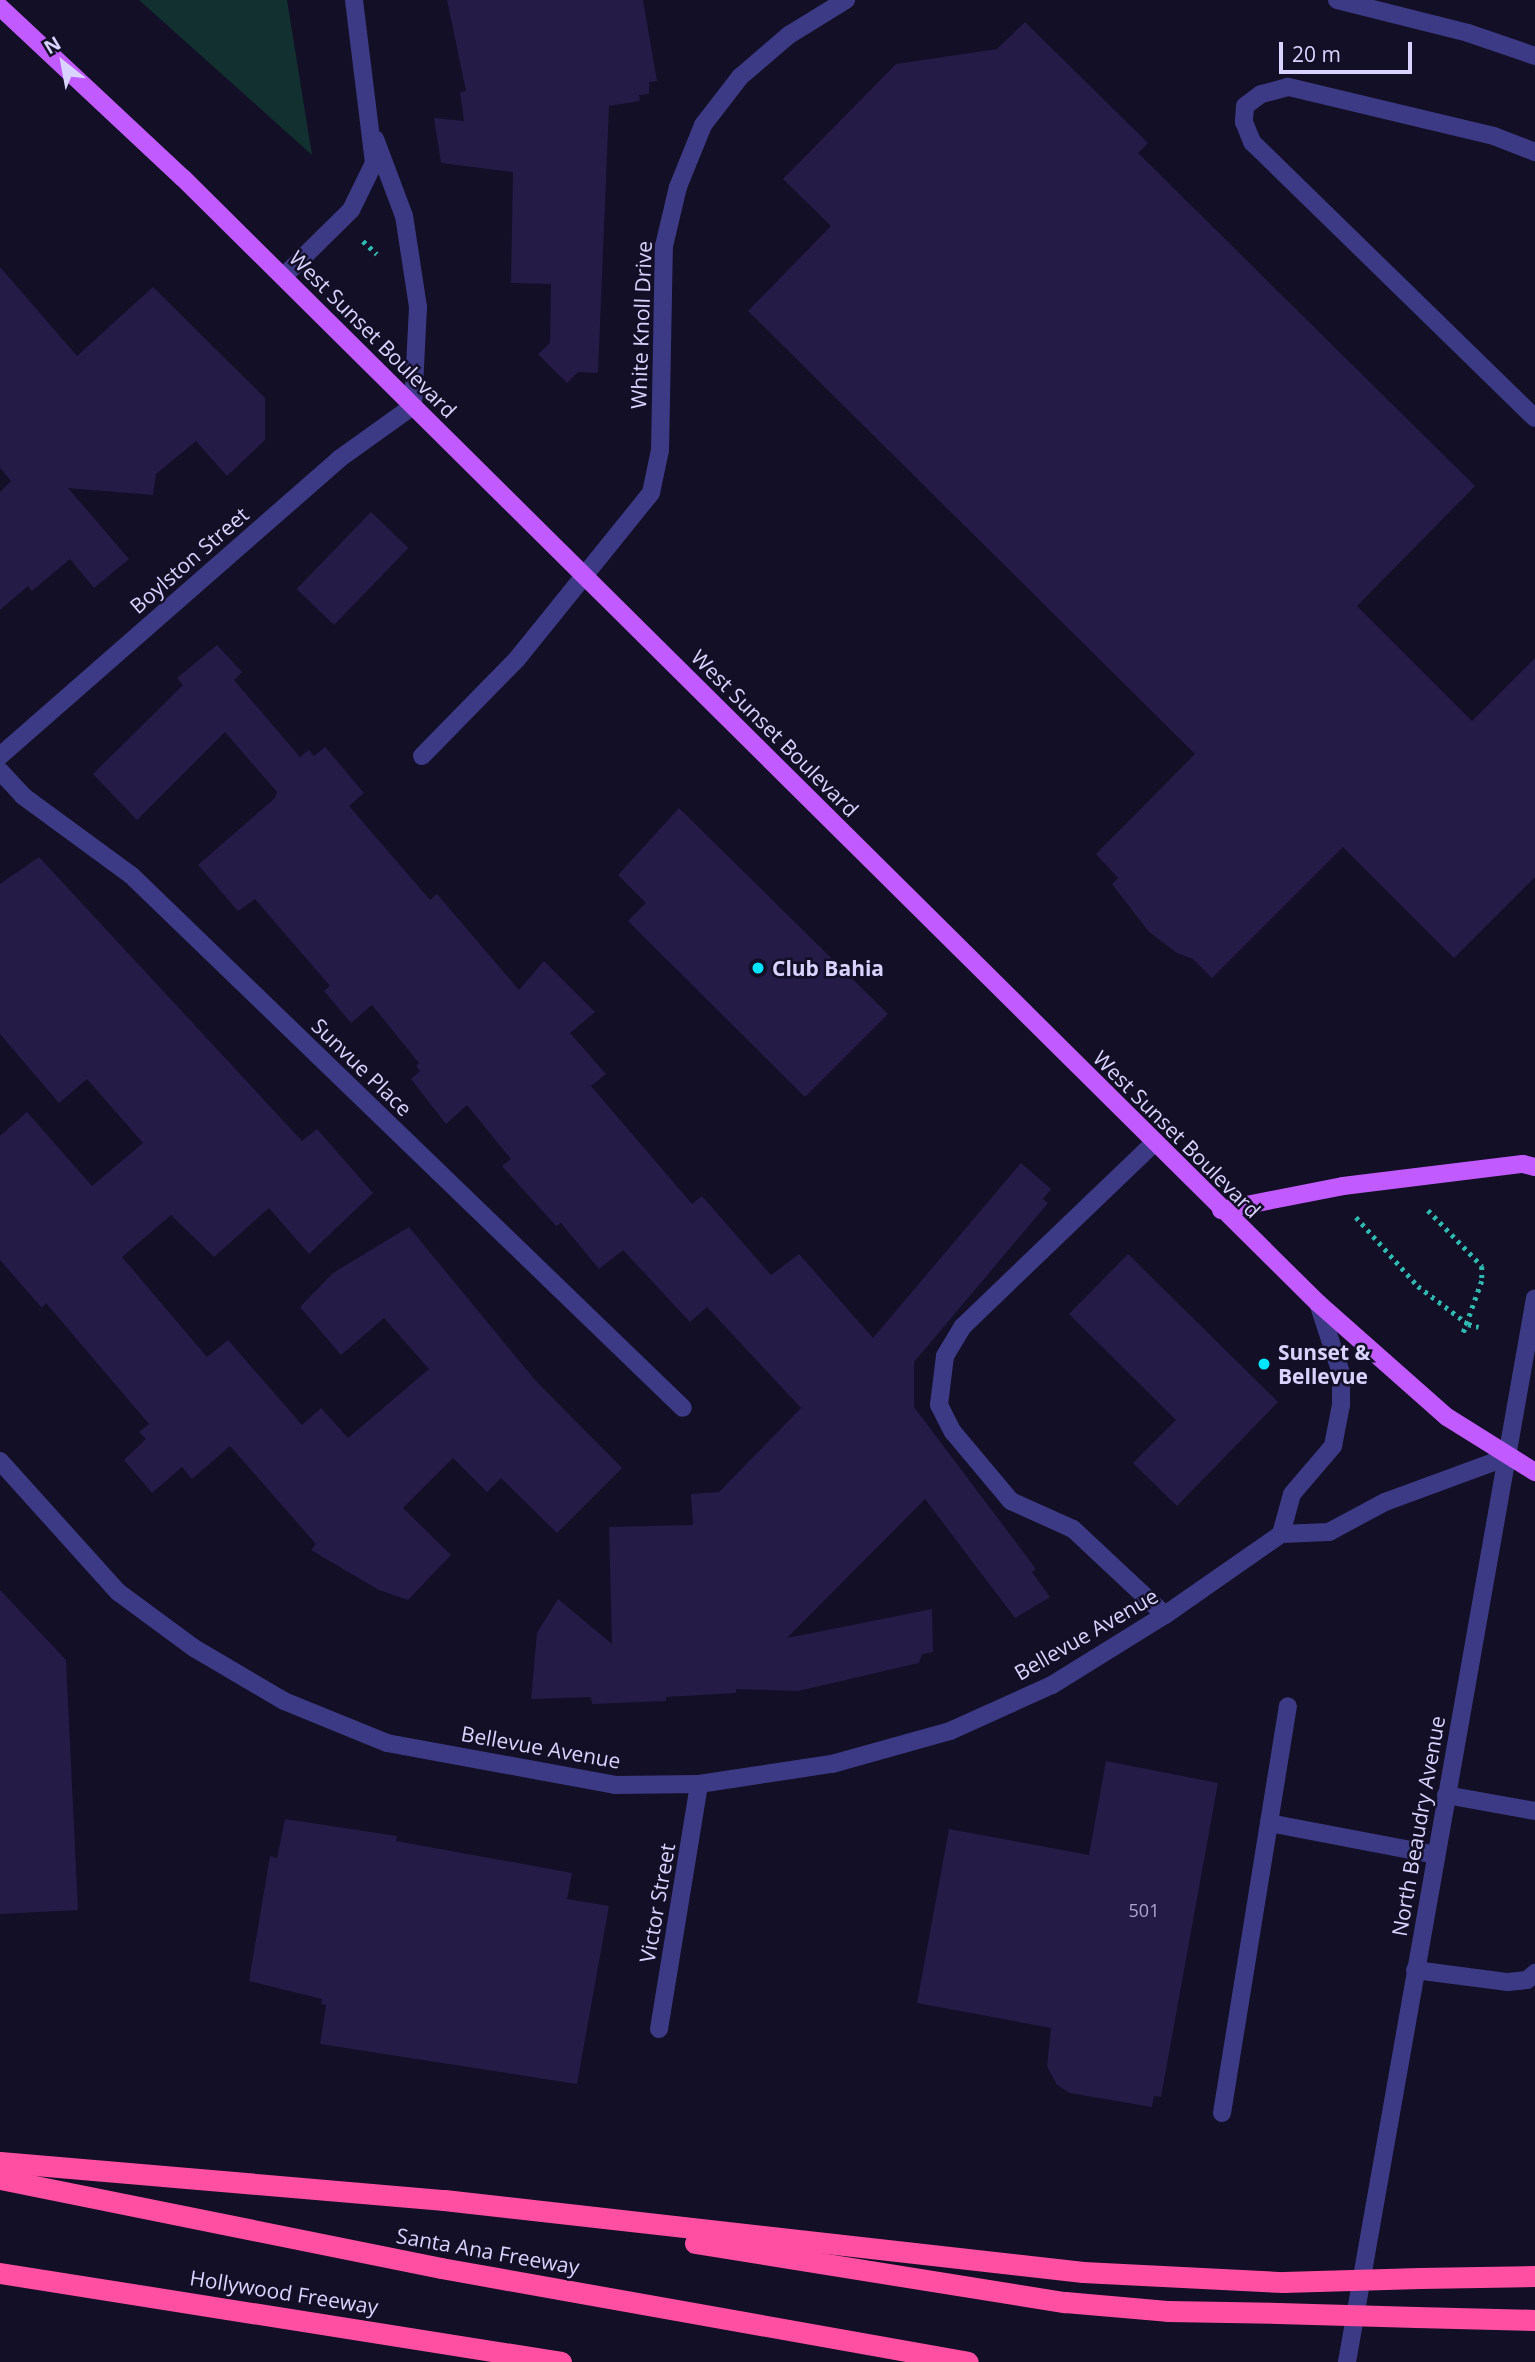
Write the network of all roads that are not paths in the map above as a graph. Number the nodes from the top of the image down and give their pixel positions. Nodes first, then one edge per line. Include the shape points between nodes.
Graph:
1 (354, 0) edge
2 (846, 0) edge
3 (1337, 0) edge
4 (0, 7) edge
5 (1535, 56) edge
6 (375, 139) junction
7 (1535, 152) edge
8 (283, 276) junction
9 (413, 406) junction
10 (1535, 418) edge
11 (586, 576) junction
12 (0, 756) edge
13 (422, 756) dead end
14 (0, 771) edge
15 (1154, 1143) junction
16 (1535, 1167) edge
17 (1221, 1210) junction
18 (1535, 1298) edge
19 (1318, 1303) junction
20 (683, 1408) dead end
21 (1507, 1457) junction
22 (0, 1461) edge
23 (1535, 1472) edge
24 (1281, 1534) junction
25 (1166, 1615) junction
26 (1288, 1706) dead end
27 (699, 1784) junction
28 (1446, 1795) junction
29 (1535, 1811) edge
30 (1269, 1824) junction
31 (1436, 1855) junction
32 (1415, 1970) junction
33 (1535, 1973) edge
34 (659, 2029) dead end
35 (1222, 2113) dead end
36 (0, 2162) edge
37 (0, 2179) edge
38 (444, 2200) junction
39 (0, 2273) edge
40 (1535, 2276) edge
41 (1535, 2320) edge
42 (561, 2362) edge
43 (968, 2362) edge
44 (1347, 2362) edge

1 - 6 street
2 - 11 street, White Knoll Drive via 789,35 740,77 703,125 678,187 664,246 660,450 651,493
3 - 5 street via 1468,33
4 - 8 main road, West Sunset Boulevard
6 - 8 street via 374,163 351,210
6 - 9 street via 404,216 418,307
7 - 10 street via 1494,136 1287,87 1261,93 1245,106 1244,122 1252,142
8 - 9 main road, West Sunset Boulevard
9 - 11 main road, West Sunset Boulevard
9 - 12 street, Boylston Street via 339,459
11 - 13 street, White Knoll Drive via 517,659
11 - 15 main road, West Sunset Boulevard
14 - 20 street, Sunvue Place via 23,796 131,875
15 - 17 main road, West Sunset Boulevard
15 - 25 street via 1081,1219 963,1326 945,1356 939,1405 953,1432 1011,1501 1073,1529
16 - 17 main road via 1523,1164 1343,1186
17 - 19 main road, West Sunset Boulevard
18 - 21 street, North Beaudry Avenue
19 - 21 main road, West Sunset Boulevard via 1395,1375
19 - 24 street via 1341,1373 1340,1405 1333,1446 1292,1494
21 - 23 main road, West Sunset Boulevard
21 - 24 street via 1421,1486 1328,1532
21 - 28 street, North Beaudry Avenue
22 - 27 street, Bellevue Avenue via 118,1592 194,1648 284,1700 387,1742 615,1785
24 - 25 street, Bellevue Avenue
25 - 27 street, Bellevue Avenue via 1052,1685 950,1731 832,1764
26 - 30 street
27 - 34 street, Victor Street
28 - 29 street
28 - 31 street, North Beaudry Avenue
30 - 31 street
30 - 35 street
31 - 32 street, North Beaudry Avenue
32 - 33 street via 1508,1982 1527,1980
32 - 44 street, North Beaudry Avenue
36 - 38 highway
37 - 43 highway, Santa Ana Freeway via 441,2268
38 - 40 highway, bridge via 1057,2269 1283,2282
38 - 41 highway, bridge via 1052,2300 1167,2311
39 - 42 highway, Hollywood Freeway

